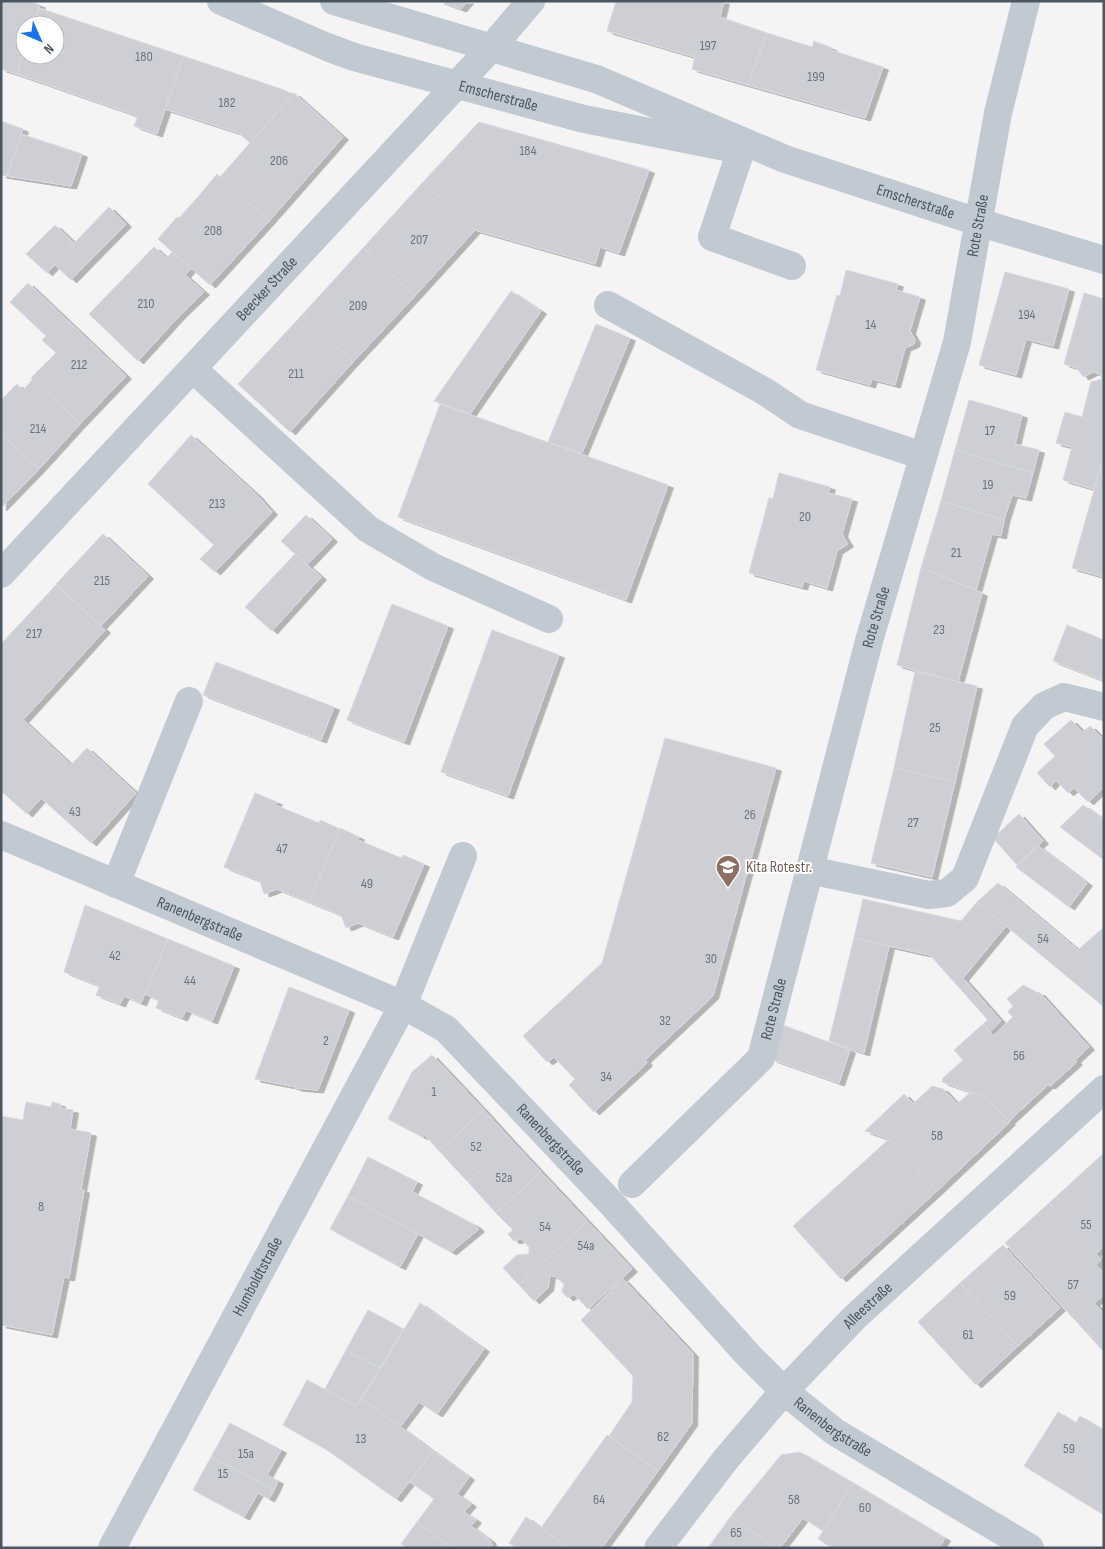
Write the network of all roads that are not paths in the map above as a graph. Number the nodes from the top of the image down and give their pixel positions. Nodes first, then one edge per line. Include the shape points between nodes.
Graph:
1 (220, 1) edge
2 (334, 1) edge
3 (531, 1) edge
4 (1026, 1) edge
5 (492, 48) junction
6 (457, 85) junction
7 (742, 150) junction
8 (785, 159) junction
9 (978, 222) junction
10 (1104, 260) edge
11 (792, 266) dead end
12 (608, 305) dead end
13 (193, 369) junction
14 (924, 456) junction
15 (1, 574) edge
16 (549, 619) dead end
17 (189, 701) dead end
18 (1104, 707) edge
19 (1, 835) edge
20 (464, 856) dead end
21 (809, 870) junction
22 (116, 884) junction
23 (403, 1005) junction
24 (1104, 1089) edge
25 (632, 1184) dead end
26 (784, 1392) junction
27 (112, 1548) edge
28 (658, 1548) edge
29 (1030, 1548) edge

1 - 6 street, Emscherstraße via 354,57
2 - 5 street, Emscherstraße
3 - 5 street, Beecker Straße
4 - 9 street, Rote Straße via 998,113
5 - 6 street, Beecker Straße
5 - 8 street, Emscherstraße via 596,79
6 - 7 street, Emscherstraße via 584,119
6 - 13 street, Beecker Straße
7 - 8 street, Emscherstraße
7 - 11 street via 712,237
8 - 9 street, Emscherstraße
9 - 10 street, Emscherstraße
9 - 14 street, Rote Straße via 957,342
12 - 14 street via 764,391 800,415
13 - 15 street, Beecker Straße
13 - 16 street via 368,529 433,567
14 - 21 street, Rote Straße via 869,640
17 - 22 street
18 - 21 street via 1064,697 1044,706 1025,726 965,878 947,893 928,895
19 - 22 street, Ranenbergstraße
20 - 23 street, Humboldtstraße
21 - 25 street, Rote Straße via 761,1058
22 - 23 street, Ranenbergstraße
23 - 26 street, Ranenbergstraße via 446,1030 611,1203
23 - 27 street, Humboldtstraße
24 - 26 street, Alleestraße via 855,1317
26 - 28 street, Alleestraße via 726,1459
26 - 29 street, Ranenbergstraße via 835,1432

